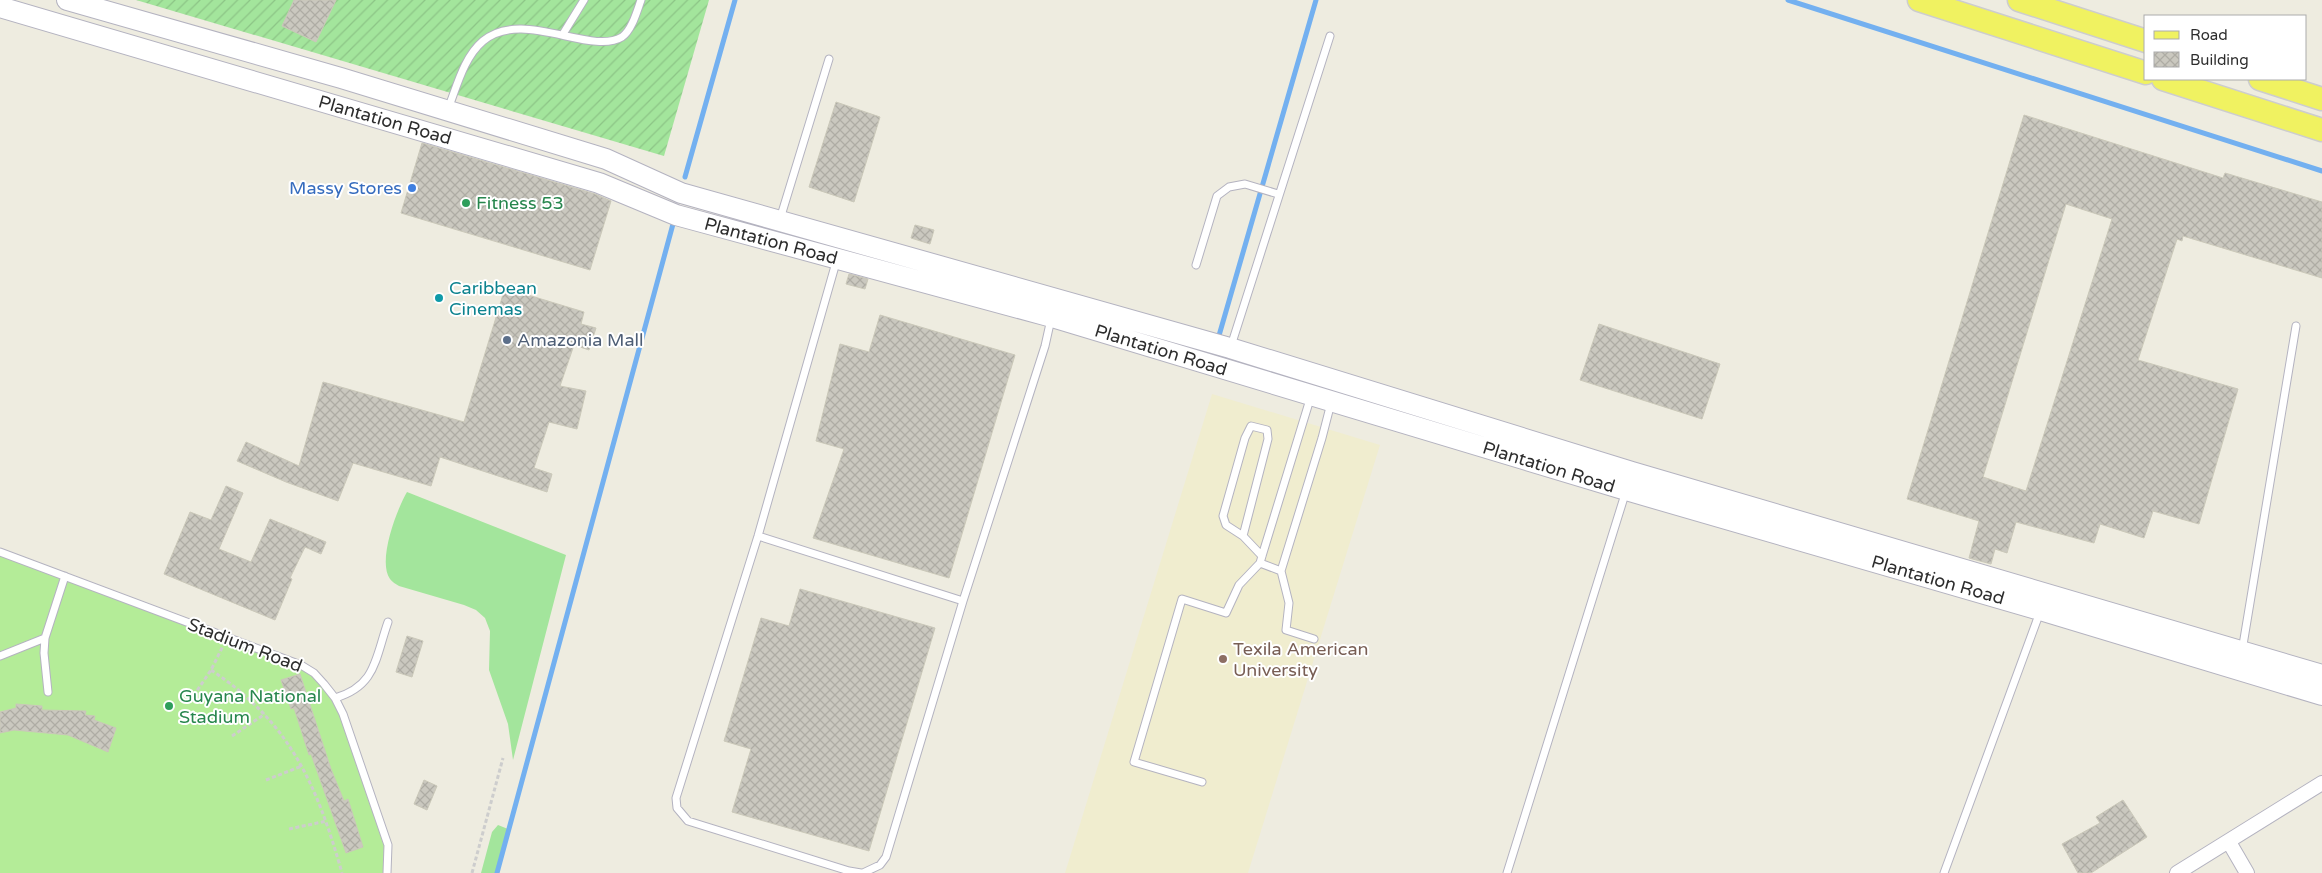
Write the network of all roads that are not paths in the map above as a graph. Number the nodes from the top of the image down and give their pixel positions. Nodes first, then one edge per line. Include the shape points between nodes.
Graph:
1 (67, 0) edge
2 (584, 0) edge
3 (642, 0) edge
4 (1919, 0) edge
5 (2019, 0) edge
6 (0, 7) edge
7 (563, 34) junction
8 (1330, 36) dead end
9 (2144, 40) edge
10 (829, 59) dead end
11 (2144, 72) edge
12 (2166, 80) edge
13 (2267, 81) edge
14 (2322, 99) edge
15 (446, 112) junction
16 (2265, 112) junction
17 (2322, 130) edge
18 (1278, 194) junction
19 (779, 219) junction
20 (837, 259) junction
21 (1196, 265) dead end
22 (1054, 307) junction
23 (2296, 326) dead end
24 (1230, 348) junction
25 (1314, 386) junction
26 (1334, 392) junction
27 (1629, 481) junction
28 (758, 536) junction
29 (1243, 536) junction
30 (0, 552) edge
31 (1261, 560) junction
32 (1280, 572) junction
33 (65, 576) junction
34 (963, 601) junction
35 (2044, 602) junction
36 (388, 622) dead end
37 (44, 638) junction
38 (1314, 639) dead end
39 (0, 656) edge
40 (2240, 661) junction
41 (2322, 675) edge
42 (48, 692) dead end
43 (2322, 695) edge
44 (335, 698) junction
45 (1202, 782) dead end
46 (2322, 783) edge
47 (2229, 842) junction
48 (387, 873) edge
49 (862, 873) edge
50 (1507, 873) edge
51 (1944, 873) edge
52 (2177, 873) edge
53 (2247, 873) edge

1 - 15 street, Plantation Road via 341,78
2 - 7 lane
3 - 7 lane via 632,24 622,37 590,40
4 - 11 main road
5 - 9 main road
6 - 20 street, Plantation Road via 599,183 676,215
7 - 15 lane via 509,30 484,40 467,62
8 - 18 lane
10 - 19 lane
12 - 16 main road
13 - 14 main road
13 - 16 main road
15 - 19 street, Plantation Road via 606,159 681,193
16 - 17 main road
18 - 21 lane via 1245,184 1229,187 1217,196
18 - 24 lane
19 - 22 street, Plantation Road
20 - 22 street, Plantation Road
20 - 28 lane
22 - 24 street, Plantation Road
22 - 25 street, Plantation Road
22 - 34 lane via 1045,346
23 - 40 lane
24 - 25 street, Plantation Road
25 - 26 street, Plantation Road
25 - 31 lane
26 - 27 street, Plantation Road
26 - 32 lane
27 - 35 street, Plantation Road
27 - 50 lane
28 - 34 lane
28 - 49 lane via 678,789 677,808 688,821
29 - 29 lane via 1268,439 1267,430 1251,426 1223,516 1226,525
29 - 31 lane
30 - 33 lane, Stadium Road
31 - 32 lane
31 - 45 lane via 1238,585 1226,613 1182,600 1134,762
32 - 38 lane via 1289,603 1286,630
33 - 37 lane
33 - 44 lane, Stadium Road via 301,665 314,673
34 - 49 lane via 886,856 880,865
35 - 40 street, Plantation Road
35 - 51 lane
36 - 44 lane via 366,680 351,693
37 - 39 lane
37 - 42 lane
40 - 41 street, Plantation Road
40 - 43 street, Plantation Road
44 - 48 lane, Stadium Road via 362,764 388,845
46 - 47 street
47 - 52 street
47 - 53 street

